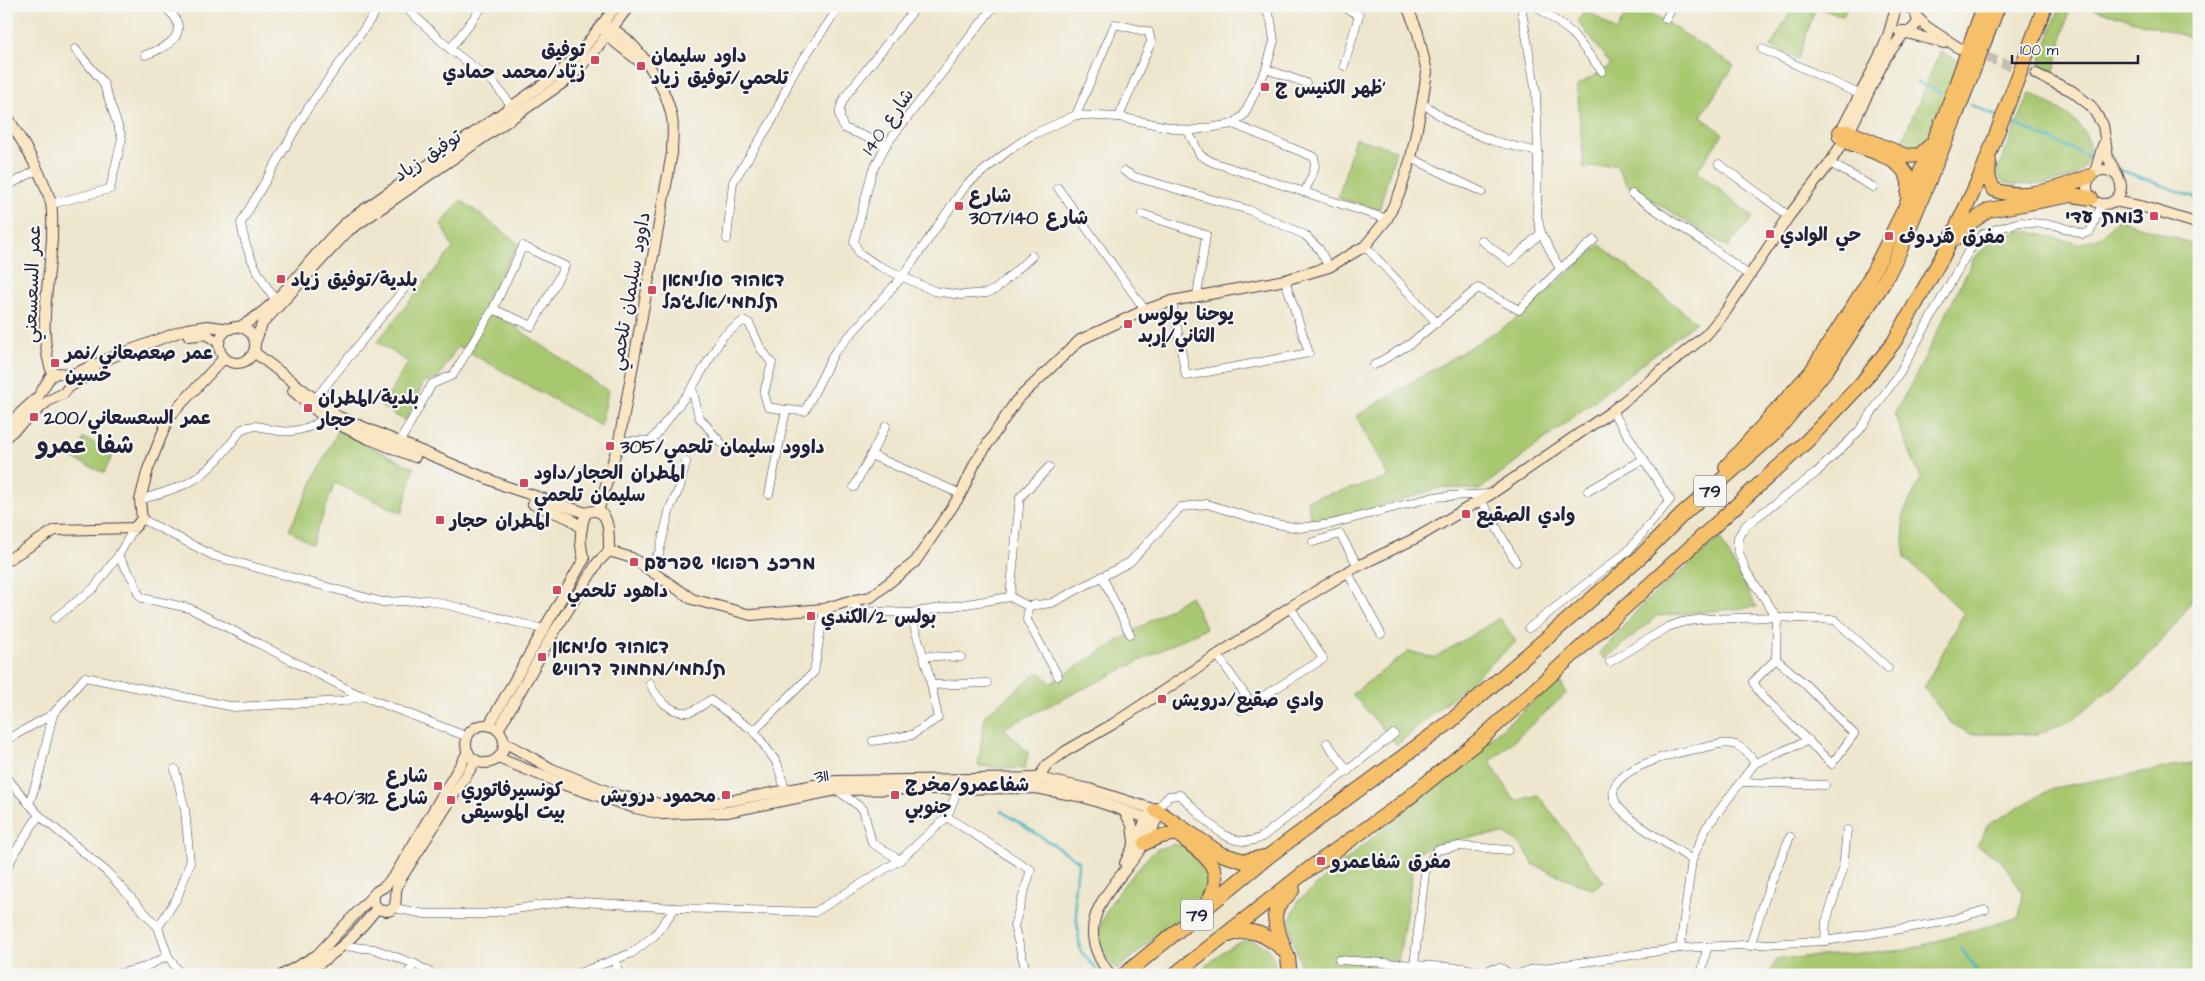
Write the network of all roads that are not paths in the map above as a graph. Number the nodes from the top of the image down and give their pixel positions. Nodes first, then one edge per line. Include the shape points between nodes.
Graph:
1 (164, 6) edge
2 (380, 6) edge
3 (404, 6) edge
4 (483, 6) edge
5 (616, 6) edge
6 (629, 6) edge
7 (840, 6) edge
8 (916, 6) edge
9 (994, 6) edge
10 (1264, 6) edge
11 (1341, 6) edge
12 (1407, 6) edge
13 (1521, 6) edge
14 (1536, 6) edge
15 (1673, 6) edge
16 (1984, 6) edge
17 (1998, 6) edge
18 (2045, 6) edge
19 (1907, 9) edge
20 (1666, 19) dead end
21 (1892, 23) junction
22 (602, 26) junction
23 (610, 32) junction
24 (1905, 33) junction
25 (450, 49) junction
26 (1762, 49) dead end
27 (75, 50) dead end
28 (145, 55) dead end
29 (1344, 66) dead end
30 (1266, 70) junction
31 (1602, 70) dead end
32 (2036, 74) tunnel mouth
33 (1306, 83) dead end
34 (1859, 94) junction
35 (1422, 103) junction
36 (516, 110) junction
37 (6, 114) edge
38 (1076, 115) junction
39 (1119, 117) junction
40 (1233, 124) junction
41 (1188, 131) junction
42 (1844, 135) junction
43 (2104, 136) junction
44 (1933, 143) junction
45 (886, 144) junction
46 (1991, 150) junction
47 (1538, 152) junction
48 (1411, 158) junction
49 (1718, 164) dead end
50 (1830, 164) junction
51 (36, 170) junction
52 (1124, 171) dead end
53 (2092, 174) junction
54 (2120, 180) junction
55 (9, 185) dead end
56 (1873, 186) dead end
57 (1058, 188) dead end
58 (1810, 188) junction
59 (1305, 191) junction
60 (1482, 192) dead end
61 (1632, 194) dead end
62 (2097, 201) junction
63 (2114, 201) junction
64 (51, 204) junction
65 (2144, 207) junction
66 (1905, 208) junction
67 (1142, 214) dead end
68 (1789, 216) junction
69 (1387, 219) junction
70 (2199, 224) edge
71 (1541, 233) junction
72 (727, 239) dead end
73 (1480, 240) dead end
74 (1594, 240) dead end
75 (1365, 246) junction
76 (1945, 252) junction
77 (1032, 256) dead end
78 (1329, 267) junction
79 (1560, 268) junction
80 (903, 276) junction
81 (1750, 276) junction
82 (1285, 280) junction
83 (408, 284) dead end
84 (1197, 296) junction
85 (275, 299) junction
86 (1172, 301) junction
87 (493, 308) junction
88 (1145, 310) junction
89 (1437, 323) junction
90 (234, 328) junction
91 (219, 343) junction
92 (254, 351) junction
93 (224, 358) junction
94 (1374, 365) dead end
95 (54, 377) junction
96 (692, 388) junction
97 (64, 391) junction
98 (315, 399) junction
99 (786, 410) junction
100 (1612, 411) junction
101 (325, 418) junction
102 (6, 426) edge
103 (886, 426) dead end
104 (6, 436) edge
105 (619, 441) junction
106 (400, 443) junction
107 (721, 443) dead end
108 (871, 455) junction
109 (1644, 458) junction
110 (686, 462) dead end
111 (1049, 467) dead end
112 (854, 487) dead end
113 (1588, 491) dead end
114 (769, 494) dead end
115 (961, 494) junction
116 (1491, 494) junction
117 (140, 500) junction
118 (1481, 500) junction
119 (598, 512) junction
120 (586, 513) junction
121 (1683, 514) junction
122 (142, 519) junction
123 (134, 528) junction
124 (582, 529) junction
125 (1313, 542) dead end
126 (609, 551) junction
127 (118, 556) junction
128 (584, 559) junction
129 (6, 561) edge
130 (598, 562) junction
131 (1516, 562) dead end
132 (1358, 566) junction
133 (646, 568) junction
134 (1348, 573) junction
135 (1102, 576) junction
136 (1010, 597) junction
137 (846, 602) junction
138 (1028, 606) junction
139 (1290, 607) junction
140 (824, 609) junction
141 (910, 613) junction
142 (1777, 617) junction
143 (55, 618) dead end
144 (1529, 628) dead end
145 (543, 629) junction
146 (1130, 634) dead end
147 (1381, 634) dead end
148 (924, 656) junction
149 (1218, 656) junction
150 (961, 657) dead end
151 (1776, 659) junction
152 (1610, 662) dead end
153 (1888, 668) dead end
154 (1058, 676) dead end
155 (650, 683) dead end
156 (987, 683) dead end
157 (932, 685) junction
158 (364, 696) junction
159 (1251, 703) junction
160 (1241, 710) dead end
161 (54, 714) junction
162 (494, 728) junction
163 (754, 731) junction
164 (1394, 734) dead end
165 (468, 737) junction
166 (6, 740) edge
167 (1809, 740) junction
168 (873, 741) dead end
169 (504, 742) junction
170 (1327, 743) dead end
171 (468, 752) junction
172 (498, 758) junction
173 (476, 760) junction
174 (1755, 763) junction
175 (175, 769) dead end
176 (1348, 771) junction
177 (6, 777) edge
178 (1741, 782) junction
179 (1037, 783) junction
180 (959, 784) junction
181 (1824, 785) dead end
182 (785, 790) junction
183 (838, 790) junction
184 (29, 804) junction
185 (1124, 811) junction
186 (39, 815) junction
187 (1153, 816) junction
188 (947, 818) junction
189 (1847, 830) dead end
190 (1177, 833) junction
191 (1790, 837) dead end
192 (1139, 844) junction
193 (1508, 850) dead end
194 (1270, 855) junction
195 (900, 860) junction
196 (1692, 860) junction
197 (6, 869) edge
198 (1309, 869) junction
199 (384, 887) junction
200 (396, 893) junction
201 (374, 896) junction
202 (376, 908) junction
203 (394, 908) junction
204 (675, 908) junction
205 (1204, 909) junction
206 (1985, 910) dead end
207 (158, 927) junction
208 (1825, 940) junction
209 (343, 946) junction
210 (1750, 946) junction
211 (1680, 948) junction
212 (1707, 948) junction
213 (1202, 952) junction
214 (1286, 952) junction
215 (168, 956) junction
216 (616, 959) junction
217 (1339, 960) dead end
218 (415, 964) junction
219 (1414, 965) junction
220 (1109, 973) dead end
221 (1288, 973) edge
222 (1487, 974) edge
223 (114, 975) edge
224 (181, 975) edge
225 (282, 975) edge
226 (302, 975) edge
227 (406, 975) edge
228 (434, 975) edge
229 (574, 975) edge
230 (618, 975) edge
231 (1025, 975) edge
232 (1124, 975) edge
233 (1174, 975) edge
234 (1511, 975) edge
235 (1516, 975) edge
236 (1701, 975) edge

1 - 28 street via 176,18 177,29 172,43
2 - 85 street via 308,108 242,223 245,243 257,272
3 - 25 street
4 - 25 street
5 - 22 street, توفيق زياد
6 - 23 street, توفيق زياد
7 - 72 street via 792,75 773,120 733,182
8 - 45 street via 838,109 844,128
9 - 45 street, شارع 140
10 - 30 street via 1271,20 1274,41
11 - 29 street via 1359,15
12 - 35 street via 1418,33 1427,72
13 - 47 street via 1536,92
14 - 31 street via 1571,32
15 - 20 street
16 - 44 highway
17 - 121 highway, 79 via 1900,250 1873,299 1827,369 1775,433
18 - 46 highway, 79
19 - 21 street via 1892,18
19 - 24 street via 1917,26
19 - 24 street via 1957,47
21 - 24 street via 1896,30
21 - 34 street
22 - 23 street, داوود سليمان تلحمي
22 - 36 street, توفيق زياد via 568,64
23 - 36 street, توفيق زياد via 570,78
23 - 105 street, داوود سليمان تلحمي via 638,52 668,103 672,119 672,153
24 - 42 street via 1886,57
25 - 36 street via 493,82
26 - 34 street
27 - 64 street via 103,82 122,138 110,188
30 - 33 street
30 - 40 street via 1244,116
32 - 43 street via 2084,99 2098,115
34 - 42 street
35 - 47 street via 1454,125 1493,141
35 - 48 street
36 - 85 street, توفيق زياد via 349,220 330,236
36 - 92 street, توفيق زياد via 348,231 262,324
37 - 51 street, عمر السعسعني
38 - 39 street
38 - 39 street via 1115,24 1149,32 1151,42
38 - 80 street via 1030,136 966,186
39 - 41 street
40 - 41 street
40 - 59 street via 1314,157 1315,168
41 - 59 street via 1200,155 1212,162
42 - 44 highway via 1906,156 1920,154
42 - 50 street
42 - 58 street
42 - 66 highway via 1894,161 1908,174 1910,190
43 - 53 street via 2101,156
43 - 54 street via 2111,166
44 - 66 highway
45 - 80 street, شارع 140 via 872,172 854,242 859,253 876,265
46 - 53 highway via 1989,181 1993,188 2007,194 2065,187
46 - 76 highway, 79
47 - 71 street via 1537,215
48 - 60 street
48 - 69 street
49 - 68 street
50 - 56 street
50 - 58 street
51 - 55 street
51 - 64 street, عمر السعسعني
52 - 78 street via 1249,210 1305,235
53 - 54 street via 2104,169
53 - 62 street via 2087,187
54 - 63 street via 2120,194
54 - 65 street via 2128,195
57 - 88 street
58 - 68 street
59 - 69 street
61 - 81 street
62 - 63 street
62 - 76 highway via 2072,195 1988,210 1970,222
62 - 142 street via 2090,232 2083,234 2055,225 2020,222 1984,233 1968,252 1900,372 1859,430 1816,473 1746,525 1738,537 1738,550 1746,571
63 - 65 street
64 - 95 street, عمر السعسعني via 45,343
65 - 70 street
66 - 121 highway via 1854,307 1811,372
67 - 84 street via 1206,235
68 - 81 street
69 - 75 street
71 - 73 street via 1510,262
71 - 79 street
74 - 79 street
75 - 78 street
75 - 89 street
76 - 198 highway, 79 via 1894,342 1862,384 1808,440 1483,737 1401,804
77 - 80 street, شارع 140 via 996,289 987,293 961,295 934,291
78 - 82 street
79 - 89 street via 1519,310 1478,288
80 - 99 street via 834,353 805,412
81 - 100 street via 1706,335
82 - 84 street
82 - 86 street via 1309,353 1186,376
83 - 98 street
84 - 86 street
85 - 90 street, توفيق زياد via 258,315
86 - 88 street
87 - 87 street via 523,246 565,266 532,326
87 - 106 street via 453,375 432,384
88 - 115 street via 1080,340 1016,401 975,463
89 - 94 street
90 - 91 street via 223,334
90 - 92 street via 249,332
90 - 95 street via 207,326 188,329 78,372
91 - 93 street
91 - 97 street via 210,336 195,334 117,361
92 - 93 street via 246,361 234,364
92 - 98 street
92 - 101 street
93 - 117 street via 169,417 148,469
95 - 97 street, عمر السعسعني via 68,378
95 - 97 street via 50,391
95 - 102 street via 38,397
96 - 99 street via 723,336 743,321 749,323 772,363 764,393 768,407
96 - 105 street via 651,441
96 - 107 street via 699,417
97 - 104 street via 34,411
98 - 106 street via 337,416
99 - 114 street
100 - 109 street
100 - 116 street
101 - 117 street via 297,430 248,426 212,466 187,483
101 - 124 street via 369,439 571,519
103 - 108 street
105 - 119 street, داوود سليمان تلحمي
106 - 120 street via 514,489
108 - 112 street
108 - 115 street
109 - 113 street
109 - 144 street via 1670,500 1626,552
110 - 133 street via 659,553
111 - 136 street via 1020,497
115 - 137 street via 915,562 870,597
116 - 118 street
116 - 135 street via 1434,497 1331,524 1299,528 1265,522 1207,504 1181,507 1130,562
117 - 122 street
118 - 131 street
118 - 132 street via 1418,537
119 - 120 street
119 - 126 street via 606,519
120 - 124 street
121 - 194 highway, 79 via 1639,558 1450,722
122 - 123 street
122 - 145 street via 224,559 382,602 428,600
123 - 127 street
123 - 129 street via 55,530
124 - 128 street
125 - 132 street via 1340,534
126 - 130 street
126 - 133 street via 632,558
127 - 143 street via 94,588
127 - 158 street via 142,598 189,608
128 - 130 street
128 - 145 street
130 - 162 street
132 - 134 street
133 - 140 street via 692,598 752,615
134 - 139 street
134 - 147 street
135 - 138 street via 1052,603
135 - 146 street
136 - 138 street
136 - 141 street
137 - 140 street
137 - 141 street via 863,611
138 - 154 street via 1027,620
139 - 149 street
139 - 159 street via 1323,658
140 - 163 street via 814,672
141 - 148 street
142 - 151 street
142 - 152 street via 1682,622
142 - 153 street via 1836,620
145 - 162 street
148 - 150 street
148 - 157 street
149 - 159 street
149 - 179 street via 1066,751 1048,764
151 - 167 street via 1753,682 1762,696
151 - 167 street via 1854,734 1832,764
155 - 163 street via 660,701 677,711 691,712 710,700
156 - 157 street
157 - 168 street via 938,718 912,735
158 - 161 street via 343,701 234,707 86,677
158 - 165 street
159 - 160 street
161 - 166 street
161 - 184 street
162 - 165 street via 477,727
162 - 169 street
163 - 182 street via 777,762
164 - 176 street
165 - 171 street
167 - 174 street
169 - 172 street
169 - 182 street, 311 via 552,769 619,796 665,805 723,802
170 - 176 street
171 - 173 street
171 - 199 street via 395,875
172 - 173 street via 489,762
172 - 183 street, 311 via 565,785 662,814 727,812
173 - 200 street via 400,880
174 - 178 street
174 - 196 street via 1745,749 1720,743 1658,758 1632,771 1616,786 1614,795 1618,807
175 - 207 street via 185,810 190,863 177,898
176 - 187 street via 1254,841 1230,839 1217,831 1180,795 1169,796
177 - 184 street
178 - 181 street
178 - 196 street via 1706,828
179 - 180 street, 311
179 - 185 street, 311
179 - 187 street, 311 via 1089,790
180 - 182 street, 311 via 836,780
180 - 183 street, 311
180 - 188 street
183 - 195 street via 863,809 872,843
184 - 186 street
185 - 187 street, 311
185 - 192 street
186 - 197 street
186 - 207 street via 107,872
187 - 190 highway
187 - 192 street
187 - 194 highway via 1230,858 1251,861
188 - 195 street
188 - 231 street via 1031,870 1014,926
189 - 208 street via 1843,869 1826,922
190 - 192 highway
190 - 205 highway via 1206,857 1216,870 1216,889
191 - 210 street via 1770,883
192 - 220 street via 1099,908 1093,926 1094,950
193 - 219 street via 1459,846 1437,850 1427,866
194 - 205 highway, 79
195 - 204 street via 815,912
196 - 211 street
198 - 213 highway, 79
198 - 214 highway via 1277,907 1276,926
199 - 200 street
199 - 201 street
200 - 203 street
201 - 202 street
201 - 225 street via 317,955
202 - 203 street via 384,911
202 - 209 street
203 - 204 street via 426,914 484,914 568,901
204 - 216 street via 655,935 632,953
205 - 232 highway, 79
206 - 208 street via 1944,922
207 - 215 street
208 - 210 street
209 - 218 street via 374,949
209 - 226 street
210 - 212 street
211 - 212 street
211 - 235 street via 1530,970
212 - 236 street
213 - 214 highway via 1225,936 1243,930 1263,934
213 - 233 highway, 79
214 - 221 highway
215 - 223 street via 145,968
215 - 224 street
216 - 229 street
216 - 230 street
217 - 219 street
218 - 227 street
218 - 228 street
219 - 222 street via 1462,968
222 - 234 street via 1491,969 1501,968

